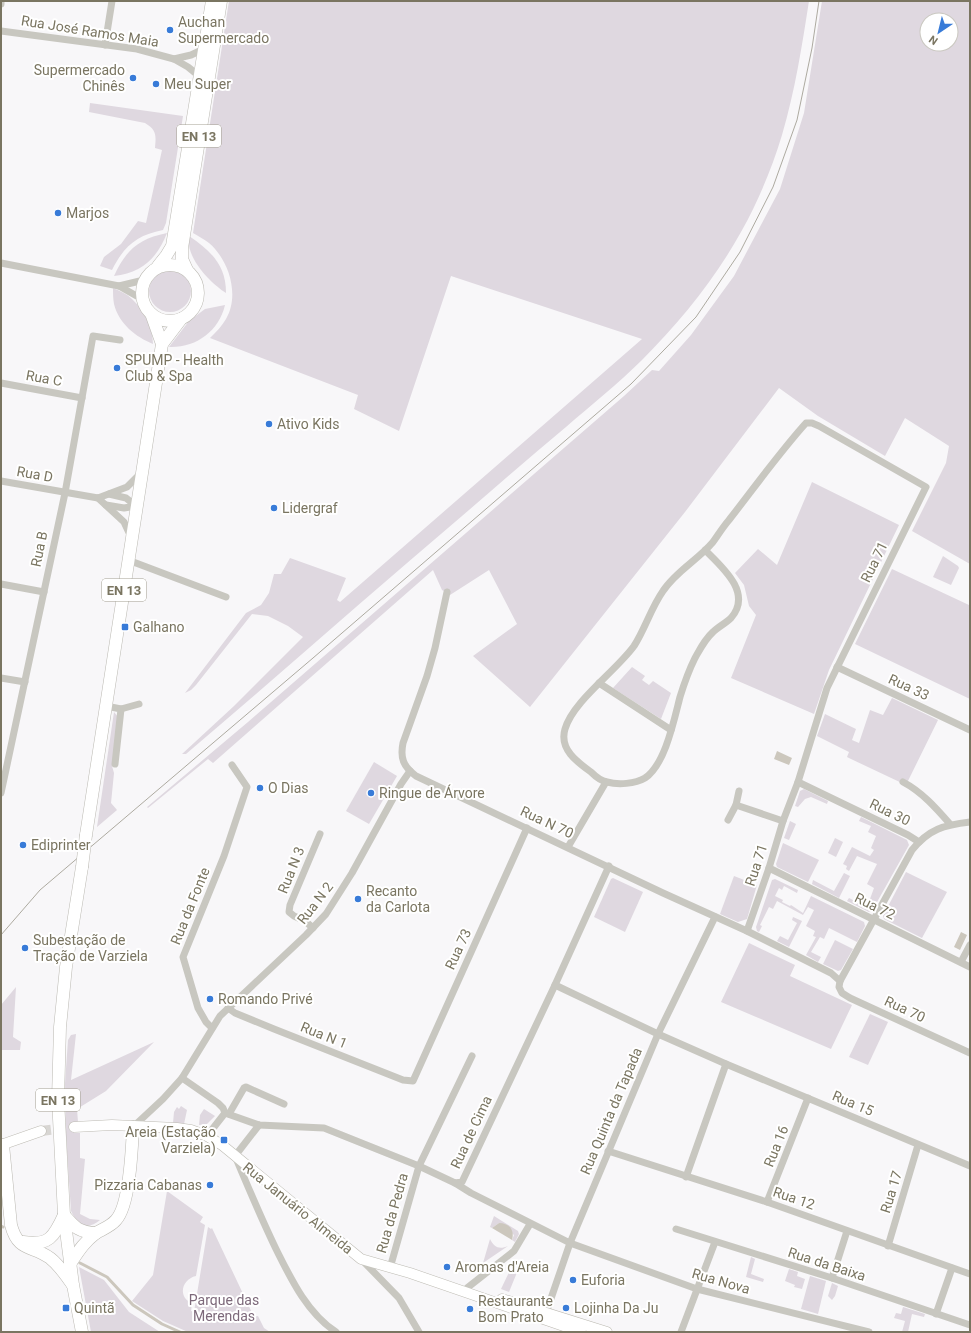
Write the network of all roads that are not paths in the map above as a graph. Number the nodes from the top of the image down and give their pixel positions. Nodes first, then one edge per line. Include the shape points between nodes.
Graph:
1 (2, 1) edge
2 (112, 1) edge
3 (212, 1) edge
4 (221, 1) edge
5 (1, 4) edge
6 (1, 31) edge
7 (105, 45) junction
8 (204, 49) junction
9 (174, 59) junction
10 (199, 76) junction
11 (196, 154) junction
12 (1, 263) edge
13 (158, 266) junction
14 (187, 270) junction
15 (144, 280) junction
16 (119, 286) junction
17 (142, 299) junction
18 (152, 316) junction
19 (181, 319) junction
20 (120, 340) dead end
21 (162, 344) junction
22 (1, 384) edge
23 (82, 398) junction
24 (141, 473) junction
25 (1, 481) edge
26 (65, 493) junction
27 (109, 494) junction
28 (98, 498) junction
29 (106, 505) junction
30 (136, 506) junction
31 (132, 537) junction
32 (705, 550) junction
33 (128, 560) junction
34 (1, 584) edge
35 (44, 592) junction
36 (447, 592) dead end
37 (226, 597) dead end
38 (837, 667) junction
39 (1, 678) edge
40 (25, 682) junction
41 (599, 683) junction
42 (138, 704) dead end
43 (106, 706) junction
44 (121, 709) junction
45 (671, 730) junction
46 (970, 730) edge
47 (115, 764) dead end
48 (232, 766) dead end
49 (410, 771) junction
50 (2, 782) edge
51 (606, 782) junction
52 (798, 782) junction
53 (903, 782) dead end
54 (739, 791) dead end
55 (1, 793) edge
56 (736, 805) junction
57 (728, 820) dead end
58 (783, 821) junction
59 (970, 822) edge
60 (950, 824) junction
61 (527, 828) junction
62 (320, 834) dead end
63 (919, 842) junction
64 (568, 847) junction
65 (609, 866) junction
66 (769, 868) junction
67 (715, 917) junction
68 (874, 919) junction
69 (314, 928) junction
70 (747, 931) junction
71 (970, 945) edge
72 (961, 962) junction
73 (970, 967) edge
74 (840, 981) junction
75 (555, 985) junction
76 (228, 1008) junction
77 (212, 1028) junction
78 (658, 1034) junction
79 (970, 1052) edge
80 (472, 1056) dead end
81 (726, 1064) junction
82 (182, 1078) junction
83 (413, 1081) joint
84 (808, 1098) junction
85 (284, 1104) dead end
86 (227, 1113) junction
87 (259, 1125) junction
88 (74, 1127) tunnel mouth
89 (133, 1127) junction
90 (41, 1131) tunnel mouth
91 (208, 1136) junction
92 (2, 1145) edge
93 (918, 1145) junction
94 (608, 1151) junction
95 (235, 1156) junction
96 (419, 1166) junction
97 (970, 1166) edge
98 (686, 1177) junction
99 (455, 1183) junction
100 (767, 1202) junction
101 (64, 1215) junction
102 (530, 1224) junction
103 (676, 1229) dead end
104 (847, 1231) junction
105 (96, 1233) junction
106 (18, 1241) junction
107 (715, 1242) junction
108 (570, 1243) junction
109 (888, 1246) junction
110 (361, 1259) junction
111 (70, 1264) junction
112 (390, 1268) junction
113 (952, 1268) junction
114 (410, 1273) junction
115 (970, 1274) edge
116 (832, 1278) junction
117 (73, 1285) junction
118 (466, 1288) junction
119 (697, 1289) junction
120 (936, 1314) junction
121 (544, 1316) junction
122 (970, 1325) edge
123 (562, 1329) edge
124 (82, 1332) edge
125 (336, 1332) edge
126 (419, 1332) edge
127 (581, 1332) edge
128 (607, 1332) edge
129 (681, 1332) edge
130 (869, 1332) edge

1 - 5 street
2 - 7 street
3 - 8 main road, EN 13
4 - 11 main road, EN 13
6 - 7 street, Rua José Ramos Maia
7 - 9 street, Rua José Ramos Maia via 137,49
8 - 9 street, Rua José Ramos Maia
8 - 10 main road, EN 13
9 - 10 street, Rua José Ramos Maia
10 - 11 main road via 202,86
10 - 13 main road, EN 13 via 172,246
11 - 14 main road, EN 13 via 182,248 182,259
12 - 16 street
13 - 14 main road via 173,264
13 - 15 main road, EN 13
14 - 19 main road, EN 13 via 194,277 198,297 189,314
15 - 16 street
15 - 17 main road via 141,289
16 - 17 street
17 - 18 main road, EN 13
18 - 19 main road via 171,322
18 - 21 main road, EN 13
19 - 21 main road, EN 13
20 - 23 street, Rua B via 93,336
21 - 24 main road, EN 13
22 - 23 street, Rua C
23 - 26 street, Rua B
24 - 27 street via 127,487
24 - 30 main road, EN 13
25 - 26 street, Rua D
26 - 28 street, Rua D
26 - 35 street, Rua B
27 - 28 street
27 - 30 street via 126,498
28 - 29 street
29 - 30 street via 124,508
29 - 31 street via 124,522
30 - 31 main road, EN 13
31 - 33 main road, EN 13
32 - 38 street, Rua 71 via 806,423 819,426 926,487
32 - 41 street, Rua 71 via 664,589 634,645
32 - 45 street via 735,584 739,594 738,606 731,618 713,632 694,659
33 - 37 street
33 - 43 main road, EN 13
34 - 35 street
35 - 40 street, Rua B
36 - 49 street via 427,676 401,753
38 - 46 street, Rua 33
38 - 52 street, Rua 71 via 827,688
39 - 40 street
40 - 50 street, Rua B
41 - 45 street
41 - 51 street, Rua 71 via 576,708 566,726 564,742 574,760
42 - 44 street
43 - 44 street
43 - 101 main road, EN 13, bridge via 66,967 60,1027 58,1099
44 - 47 street
45 - 51 street via 662,754 650,774 643,779 627,783
48 - 77 street, Rua da Fonte via 247,787 224,856 183,957 198,1008
49 - 61 street, Rua N 70
49 - 69 street, Rua N 2 via 344,888
50 - 55 street, Rua B
51 - 64 street
52 - 58 street, Rua 71
52 - 63 street, Rua 30
53 - 60 street via 915,788
54 - 56 street
56 - 57 street
56 - 58 street
58 - 66 street, Rua 71
59 - 60 street, Rua 30
60 - 63 street, Rua 30
61 - 64 street, Rua N 70
61 - 83 street, Rua 73
62 - 69 street, Rua N 3 via 289,912
63 - 68 street via 912,850
64 - 65 street, Rua N 70
65 - 67 street, Rua N 70
65 - 75 street, Rua de Cima
66 - 68 street, Rua 72
66 - 70 street, Rua 71
67 - 70 street, Rua N 70
67 - 78 street, Rua Quinta da Tapada
68 - 72 street, Rua 72
68 - 74 street
69 - 76 street, Rua N 2
70 - 74 street, Rua N 70 via 831,972
71 - 72 street
72 - 73 street, Rua 72
74 - 79 street, Rua 70 via 839,988 850,998
75 - 78 street, Rua 15
75 - 99 street, Rua de Cima via 462,1182
76 - 77 street, Rua N 2
76 - 83 street, Rua N 1 via 396,1078
77 - 82 street
78 - 81 street, Rua 15
78 - 94 street, Rua Quinta da Tapada
80 - 96 street, Rua da Pedra
81 - 84 street, Rua 15
81 - 98 street
82 - 86 street, Rua de Cima via 218,1103
82 - 89 street
84 - 93 street, Rua 15
84 - 100 street, Rua 16
85 - 86 street via 246,1087
86 - 87 street, Rua de Cima
86 - 91 street
87 - 95 street, Rua Januário Almeida
87 - 96 street, Rua de Cima via 324,1128
88 - 89 street, Rua Januário Almeida
89 - 91 street, Rua Januário Almeida via 177,1128
89 - 105 main road via 129,1174 122,1212 117,1219
90 - 92 street
91 - 95 street, Rua Januário Almeida
92 - 106 main road via 11,1225
93 - 97 street, Rua 15
93 - 109 street, Rua 17
94 - 98 street, Rua 12
94 - 108 street, Rua Quinta da Tapada
95 - 110 street, Rua Januário Almeida
95 - 125 street via 255,1206 292,1280 317,1316
96 - 99 street, Rua de Cima
96 - 112 street, Rua da Pedra
98 - 100 street, Rua 12
99 - 102 street, Rua Nova
100 - 104 street, Rua 12
101 - 105 main road via 78,1230
101 - 106 main road via 48,1240 42,1243
101 - 111 main road, EN 13
102 - 108 street, Rua Nova
102 - 118 street via 514,1251
103 - 107 street, Rua da Baixa
104 - 109 street, Rua 12
104 - 116 street
105 - 111 main road via 82,1245
106 - 117 main road via 48,1256
107 - 116 street, Rua da Baixa
107 - 119 street
108 - 119 street, Rua Nova
108 - 121 street, Rua Quinta da Tapada
109 - 113 street, Rua 12
110 - 112 street
110 - 126 street via 398,1298
111 - 117 main road, EN 13
112 - 114 street
113 - 115 street, Rua 12
113 - 120 street
114 - 118 street
114 - 121 street
116 - 120 street, Rua da Baixa
117 - 124 main road, EN 13
118 - 121 street
119 - 129 street
119 - 130 street, Rua Nova
120 - 122 street, Rua da Baixa
121 - 123 street
121 - 128 street
123 - 127 street

